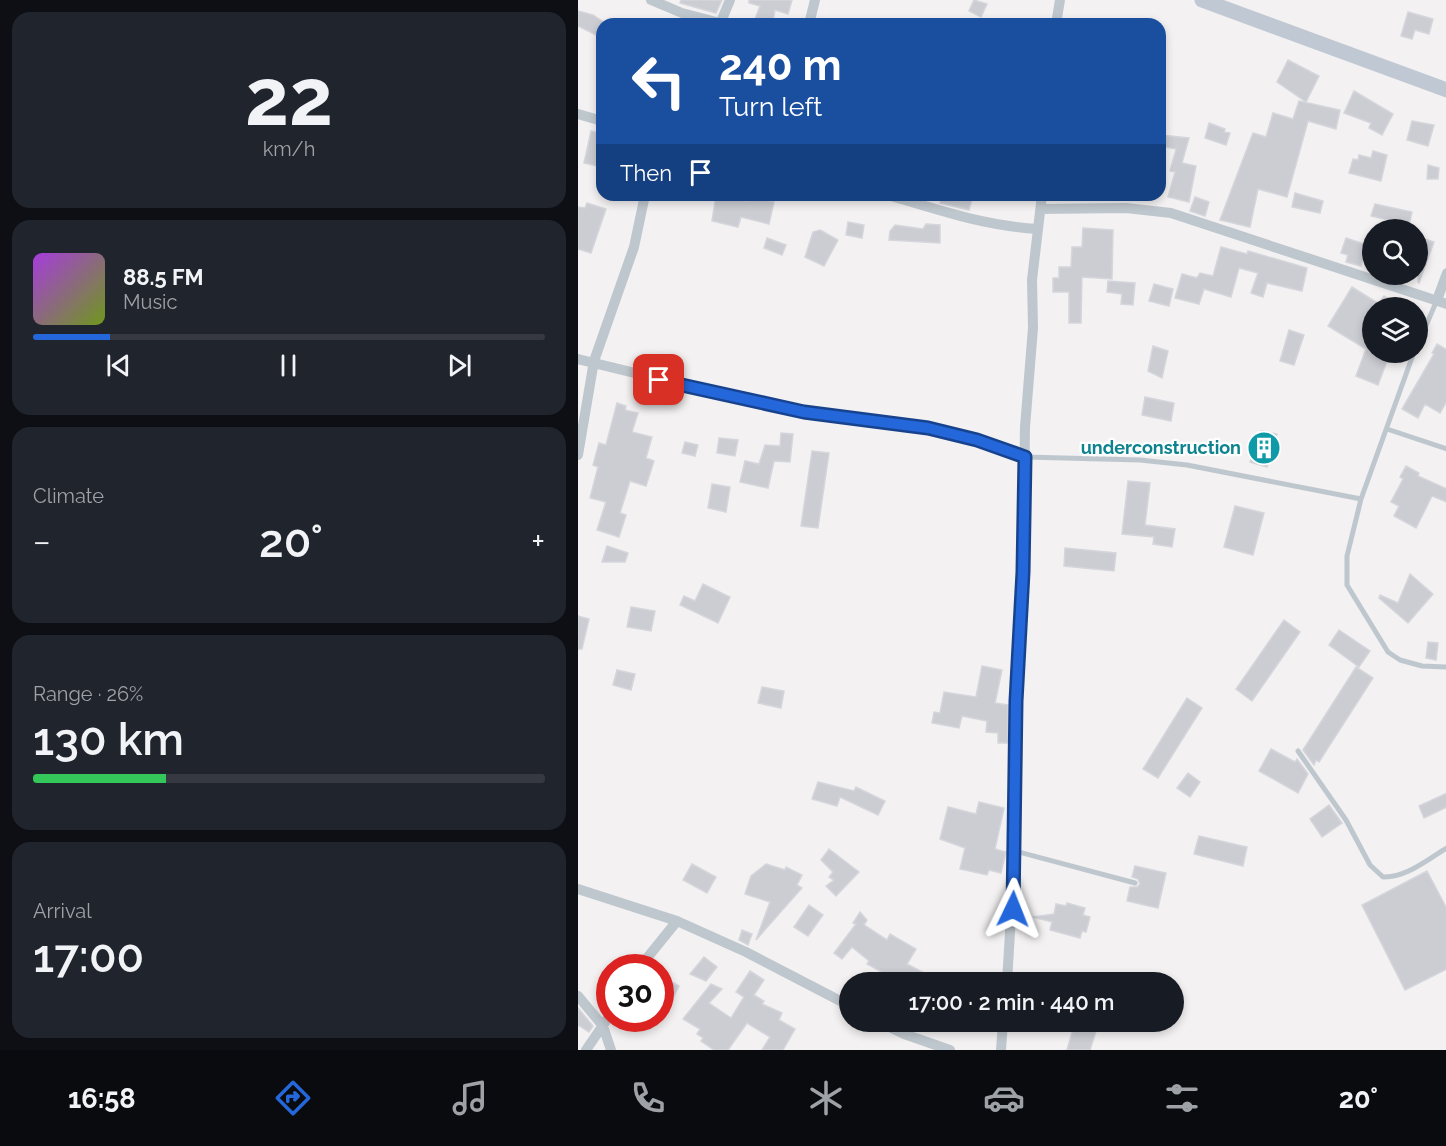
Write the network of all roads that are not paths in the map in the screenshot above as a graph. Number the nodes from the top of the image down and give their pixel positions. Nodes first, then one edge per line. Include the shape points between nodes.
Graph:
1 (651, 0) edge
2 (730, 0) edge
3 (815, 0) edge
4 (1060, 0) edge
5 (1202, 0) edge
6 (700, 18) edge
7 (724, 18) edge
8 (810, 18) edge
9 (1057, 18) edge
10 (1446, 90) edge
11 (578, 114) edge
12 (596, 118) edge
13 (644, 201) edge
14 (908, 201) edge
15 (1042, 201) edge
16 (1041, 209) junction
17 (1038, 229) junction
18 (1446, 273) edge
19 (1442, 302) edge
20 (1428, 326) edge
21 (578, 358) edge
22 (594, 361) junction
23 (1410, 363) edge
24 (1387, 429) junction
25 (1446, 449) edge
26 (578, 455) edge
27 (1025, 457) junction
28 (1361, 499) junction
29 (1446, 667) edge
30 (1298, 751) dead end
31 (1446, 848) edge
32 (1015, 851) junction
33 (1135, 883) dead end
34 (578, 889) edge
35 (677, 921) junction
36 (650, 954) edge
37 (1008, 972) edge
38 (578, 996) edge
39 (839, 1000) edge
40 (596, 1018) edge
41 (599, 1032) edge
42 (605, 1032) edge
43 (900, 1032) edge
44 (1002, 1032) edge
45 (586, 1050) edge
46 (611, 1050) edge
47 (950, 1050) edge
48 (1001, 1050) edge

1 - 6 street
2 - 7 street
3 - 8 street
4 - 9 street
5 - 10 main road
11 - 12 street
13 - 22 street via 634,247
14 - 17 street via 964,218
15 - 16 street
16 - 17 street
16 - 19 street via 1126,208 1171,213
17 - 27 street via 1032,280
18 - 19 street
19 - 20 lane
21 - 22 street
22 - 26 street
22 - 27 street via 766,405 928,428
23 - 24 lane
24 - 25 lane
24 - 28 lane
27 - 28 lane via 1187,465
27 - 32 street
28 - 29 lane via 1347,556 1347,585 1388,652 1422,666
30 - 31 lane via 1346,819 1370,865 1383,877 1416,866
32 - 33 lane
32 - 37 street
34 - 35 street
35 - 36 street
35 - 39 street
38 - 40 street
41 - 45 street
42 - 46 street
43 - 47 street
44 - 48 street

